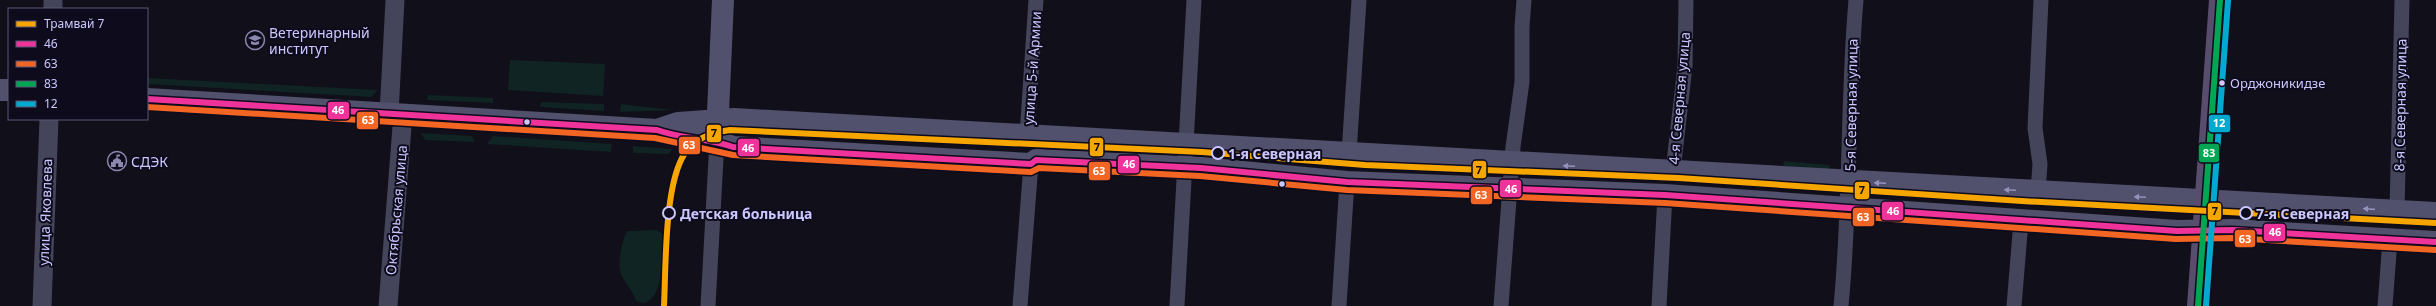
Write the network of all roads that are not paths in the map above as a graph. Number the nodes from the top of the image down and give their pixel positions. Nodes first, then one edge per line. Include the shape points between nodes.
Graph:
1 (396, 0) edge
2 (723, 0) edge
3 (1036, 0) edge
4 (1194, 0) edge
5 (1359, 0) edge
6 (1524, 0) edge
7 (1686, 0) edge
8 (1856, 0) edge
9 (2041, 0) edge
10 (2220, 0) edge
11 (2402, 0) edge
12 (148, 99) edge
13 (396, 114) junction
14 (49, 120) edge
15 (717, 130) junction
16 (1027, 136) junction
17 (1185, 144) junction
18 (1350, 154) junction
19 (1512, 162) junction
20 (1031, 164) junction
21 (1184, 168) junction
22 (1673, 171) junction
23 (1849, 181) junction
24 (1347, 182) junction
25 (1510, 187) junction
26 (2038, 192) junction
27 (1665, 195) junction
28 (2205, 199) junction
29 (1847, 208) junction
30 (2397, 211) junction
31 (2436, 213) edge
32 (2021, 221) junction
33 (2203, 231) junction
34 (2390, 240) junction
35 (2436, 242) edge
36 (42, 306) edge
37 (388, 306) edge
38 (708, 306) edge
39 (1020, 306) edge
40 (1177, 306) edge
41 (1339, 306) edge
42 (1501, 306) edge
43 (1659, 306) edge
44 (1841, 306) edge
45 (2014, 306) edge
46 (2198, 306) edge
47 (2385, 306) edge

1 - 13 street, Октябрьская улица
2 - 15 main road
3 - 16 street, улица 5-й Армии
4 - 17 street
5 - 18 street
6 - 19 street via 1522,82
7 - 22 street, 4-я Северная улица via 1685,66
8 - 23 street, 5-я Северная улица
9 - 26 street via 2035,128 2040,164
10 - 28 main road
11 - 30 street, 8-я Северная улица
12 - 13 main road
13 - 15 main road via 658,130 677,138
13 - 37 street, Октябрьская улица
14 - 36 street, улица Яковлева
15 - 16 main road
15 - 20 main road via 733,147
15 - 38 street
16 - 17 main road
17 - 18 main road
17 - 21 street
18 - 19 main road
22 -> 19 main road
19 - 25 street
20 - 21 main road via 1036,160
20 - 39 street
21 - 24 main road
21 - 40 street
22 - 23 main road
26 -> 23 main road
23 - 29 street, 5-я Северная улица
24 - 25 main road
24 - 41 street
25 - 27 main road
25 - 42 street
28 -> 26 main road
27 - 29 main road
27 - 43 street
30 -> 28 main road
28 - 33 main road
29 - 32 main road
29 - 44 street, 5-я Северная улица
30 - 31 main road
32 - 33 main road
32 - 45 street
33 - 34 main road via 2232,230
33 - 46 main road
34 - 35 main road
34 - 47 street

